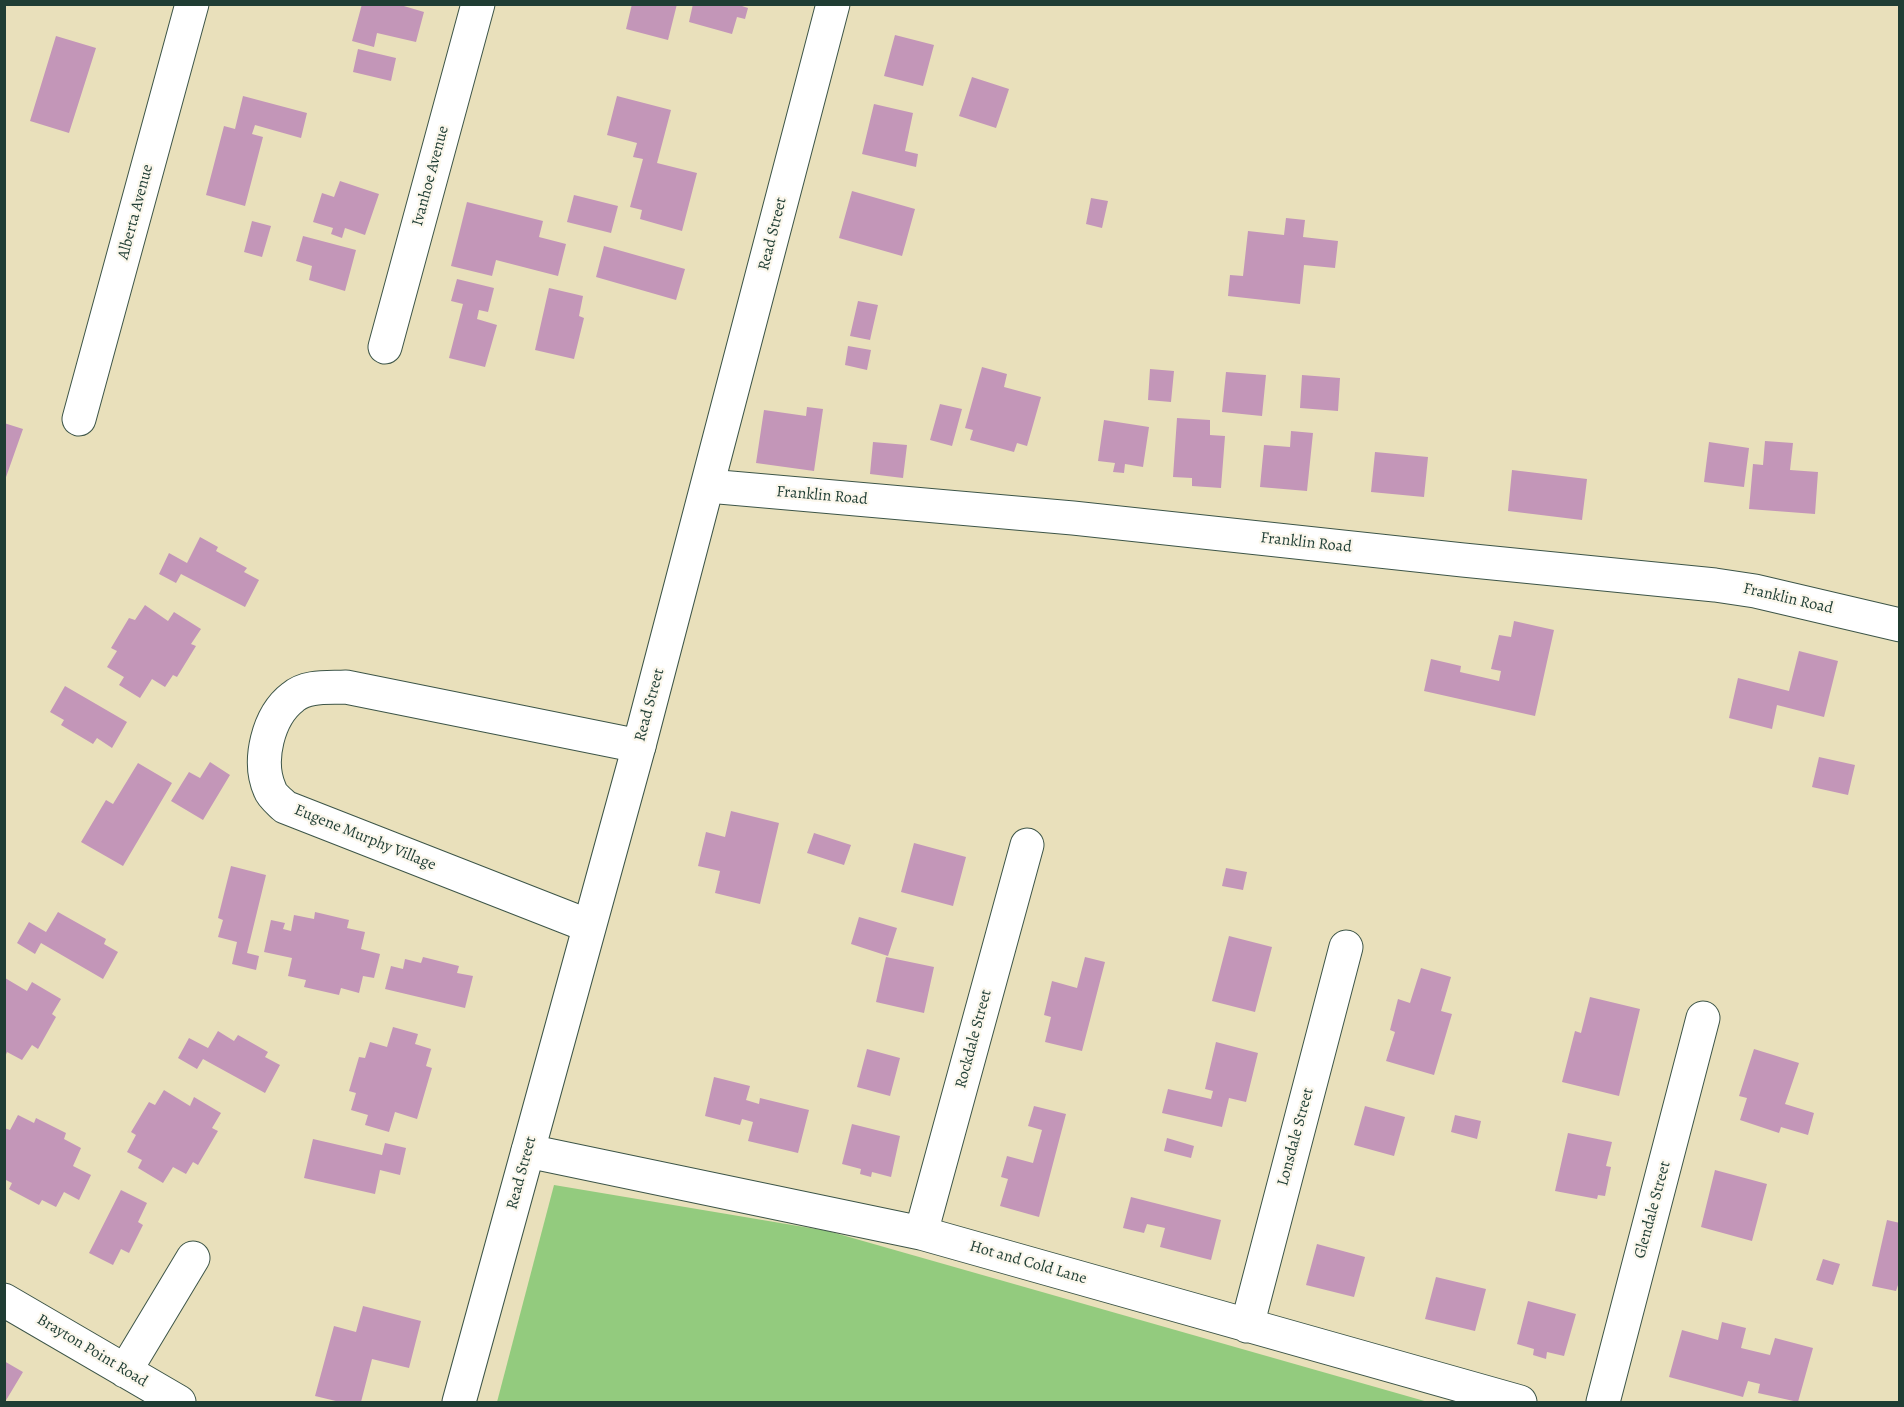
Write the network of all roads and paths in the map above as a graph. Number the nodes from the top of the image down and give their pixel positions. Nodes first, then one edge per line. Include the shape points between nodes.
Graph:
1 (192, 4) edge
2 (478, 4) edge
3 (833, 4) edge
4 (385, 347) dead end
5 (79, 419) dead end
6 (708, 486) junction
7 (1899, 625) edge
8 (639, 746) junction
9 (1027, 845) dead end
10 (589, 926) junction
11 (1346, 947) dead end
12 (1702, 1018) dead end
13 (528, 1151) junction
14 (921, 1233) junction
15 (193, 1258) dead end
16 (4, 1300) edge
17 (1247, 1326) junction
18 (125, 1371) junction
19 (179, 1402) edge
20 (459, 1402) edge
21 (1520, 1402) edge
22 (1603, 1402) edge

1 - 5 street, Alberta Avenue
2 - 4 street, Ivanhoe Avenue
3 - 6 street, Read Street
6 - 7 street, Franklin Road via 1072,518 1715,585
6 - 8 street, Read Street
8 - 10 street, Read Street
8 - 10 street, Eugene Murphy Village via 346,687 311,688 293,696 276,716 266,745 265,769 270,792 285,807
9 - 14 street, Rockdale Street
10 - 13 street, Read Street
11 - 17 street, Lonsdale Street
12 - 22 street, Glendale Street
13 - 14 street, Hot and Cold Lane
13 - 20 street, Read Street
14 - 17 street, Hot and Cold Lane
15 - 18 street
16 - 18 street, Brayton Point Road
17 - 21 street, Hot and Cold Lane
18 - 19 street, Brayton Point Road

